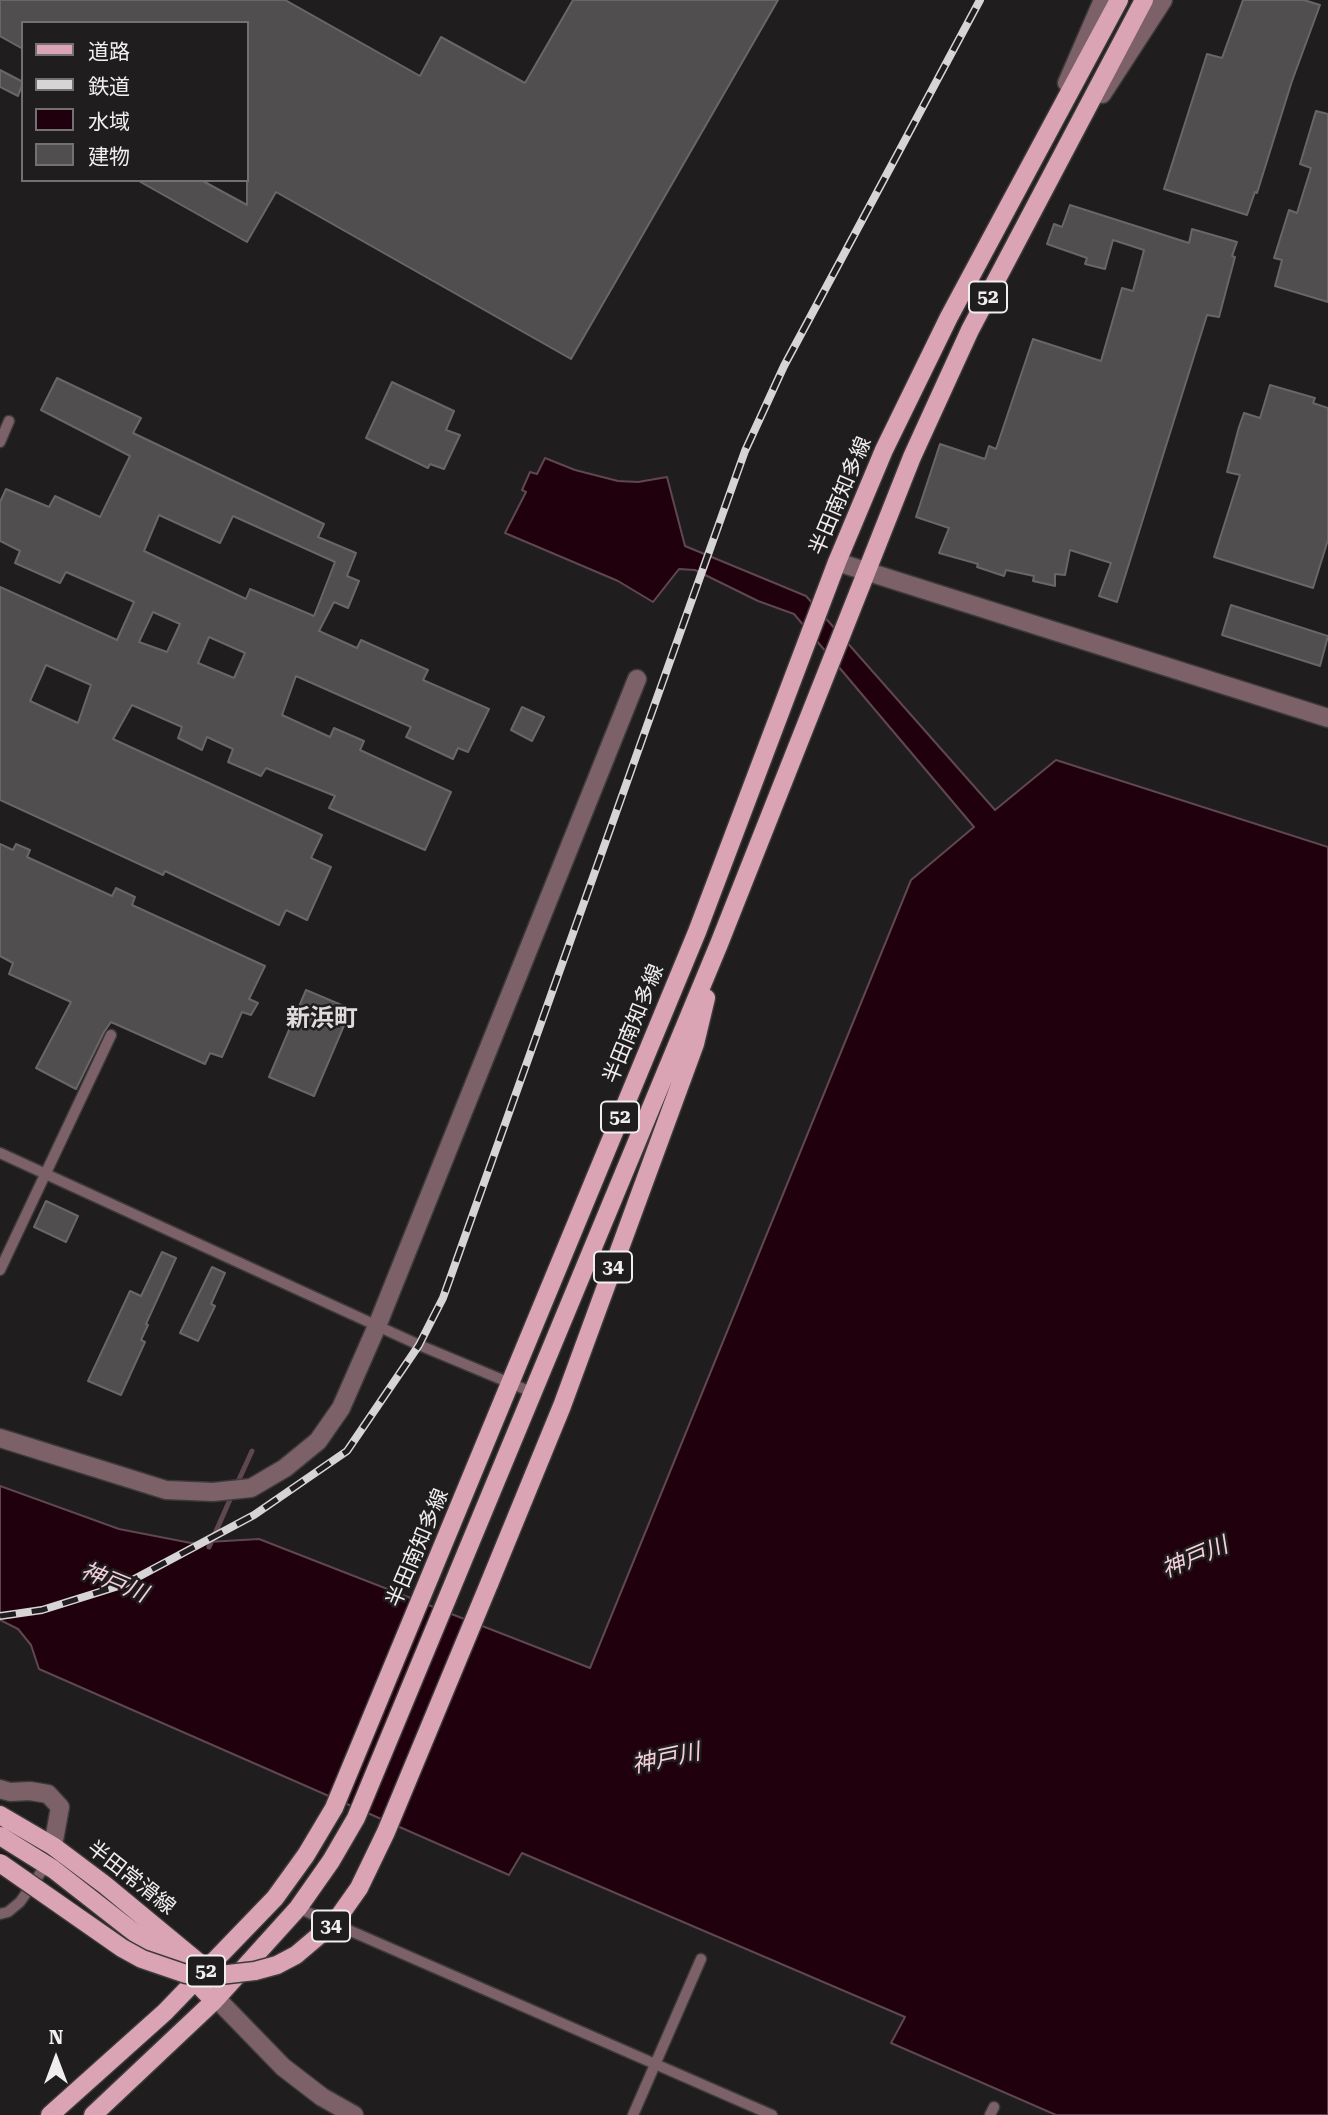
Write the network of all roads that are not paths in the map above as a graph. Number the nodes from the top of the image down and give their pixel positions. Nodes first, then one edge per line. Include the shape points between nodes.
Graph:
1 (1103, 0) edge
2 (1119, 0) edge
3 (1144, 0) edge
4 (1163, 0) edge
5 (1042, 141) junction
6 (1065, 150) junction
7 (9, 421) dead end
8 (0, 442) edge
9 (836, 562) junction
10 (866, 572) junction
11 (637, 679) dead end
12 (1328, 718) edge
13 (719, 944) junction
14 (111, 1035) dead end
15 (0, 1153) edge
16 (45, 1173) junction
17 (0, 1270) edge
18 (377, 1326) junction
19 (511, 1383) junction
20 (534, 1392) junction
21 (0, 1438) edge
22 (0, 1789) edge
23 (0, 1815) edge
24 (0, 1836) edge
25 (53, 1846) junction
26 (0, 1863) edge
27 (46, 1865) junction
28 (298, 1908) junction
29 (0, 1914) edge
30 (701, 1959) dead end
31 (202, 1975) junction
32 (219, 1996) junction
33 (655, 2064) junction
34 (52, 2114) edge
35 (93, 2115) edge
36 (354, 2115) edge
37 (633, 2115) edge
38 (772, 2115) edge

1 - 5 street
2 - 5 main road, 半田南知多線 / 52
3 - 6 main road, 52
4 - 6 street
5 - 9 main road, 半田南知多線 / 52 via 949,317
6 - 10 main road, 52 via 970,330
7 - 8 lane
9 - 10 street
9 - 19 main road, 半田南知多線 / 52 via 697,932
10 - 12 street
10 - 13 main road, 52
11 - 18 street
13 - 20 main road, 52
13 - 26 main road, 34, bridge via 695,1044 562,1406 386,1832 359,1888 335,1922 277,1965 211,1976 186,1974 122,1948
14 - 16 lane
15 - 16 lane
16 - 17 lane
16 - 18 lane
18 - 19 lane
18 - 21 street via 341,1408 318,1441 251,1488 166,1490
19 - 20 lane
19 - 31 main road, 半田南知多線 / 52 via 334,1808 275,1898
20 - 28 main road, 52 via 356,1818
22 - 25 street via 48,1794 60,1807
23 - 25 main road, 半田常滑線
24 - 27 main road, 半田常滑線
25 - 31 main road, 半田常滑線
27 - 29 lane via 20,1902
27 - 31 main road, 半田常滑線
28 - 32 main road, 52
28 - 33 lane
30 - 33 lane
31 - 32 main road, 半田常滑線
31 - 34 main road, 半田南知多線 / 52
32 - 35 main road, 52
32 - 36 street via 283,2067
33 - 37 lane
33 - 38 lane

